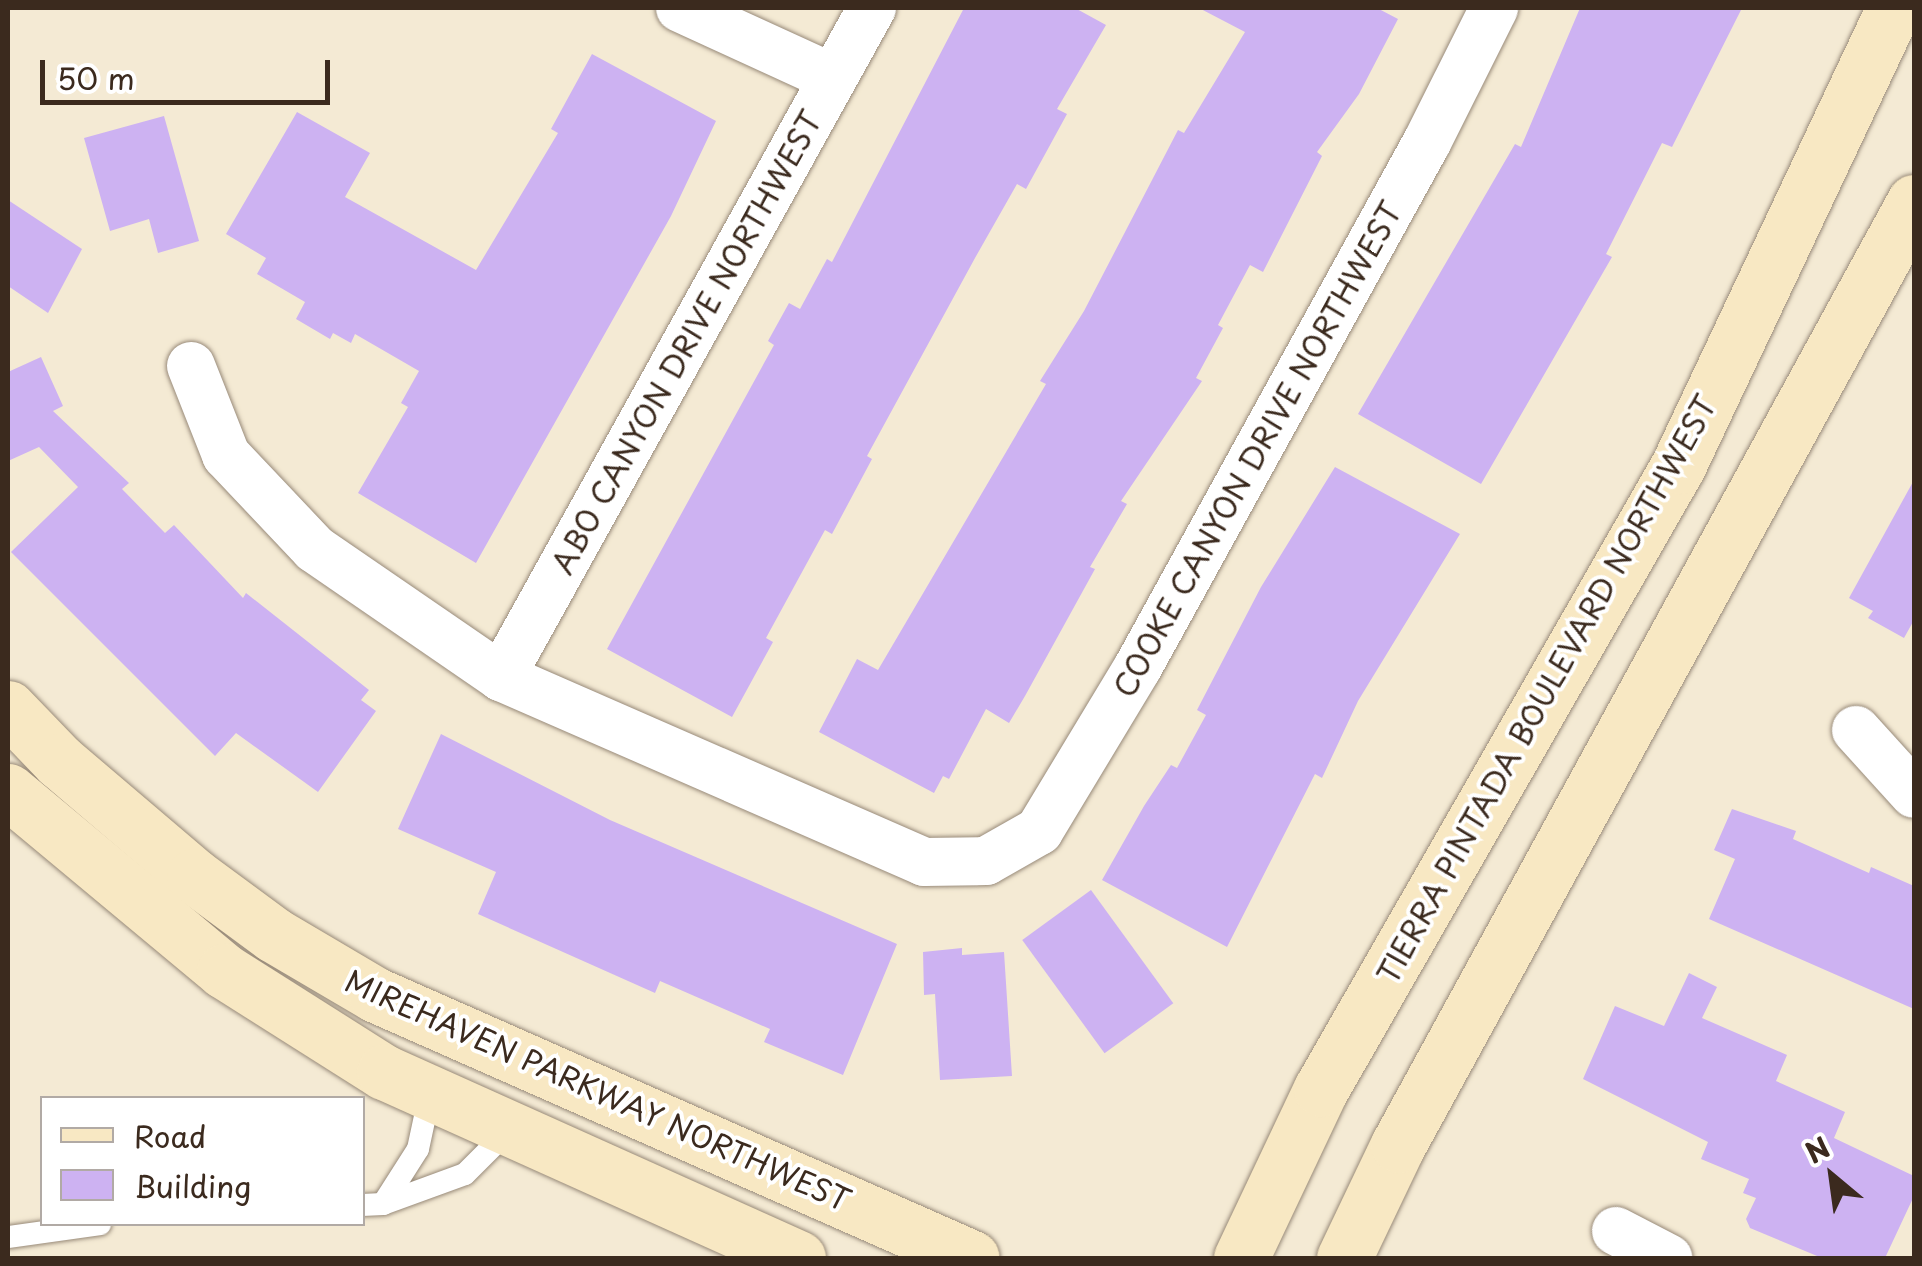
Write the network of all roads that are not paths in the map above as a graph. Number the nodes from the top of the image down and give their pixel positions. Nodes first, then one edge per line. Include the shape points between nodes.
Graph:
1 (680, 8) edge
2 (872, 8) edge
3 (1494, 8) edge
4 (1894, 8) edge
5 (833, 78) junction
6 (1914, 202) edge
7 (191, 366) dead end
8 (501, 677) junction
9 (8, 708) edge
10 (1856, 730) dead end
11 (8, 791) edge
12 (1914, 794) edge
13 (430, 1092) junction
14 (510, 1129) junction
15 (373, 1205) edge
16 (87, 1226) edge
17 (1616, 1231) dead end
18 (8, 1238) edge
19 (798, 1258) edge
20 (972, 1258) edge
21 (1241, 1258) edge
22 (1344, 1258) edge
23 (1668, 1258) edge

1 - 5 street
2 - 5 street, ABO CANYON DRIVE NORTHWEST
3 - 8 street, COOKE CANYON DRIVE NORTHWEST via 1428,142 1138,667 1039,831 986,861 924,862
4 - 21 main road, TIERRA PINTADA BOULEVARD NORTHWEST via 1678,466 1321,1089
5 - 8 street, ABO CANYON DRIVE NORTHWEST
6 - 22 main road via 1398,1145
7 - 8 street via 226,454 315,550
9 - 20 main road, MIREHAVEN PARKWAY NORTHWEST via 59,761 194,876 274,935 376,996
10 - 12 street
11 - 13 main road, MIREHAVEN PARKWAY NORTHWEST via 224,971 384,1072
13 - 14 main road, MIREHAVEN PARKWAY NORTHWEST
13 - 15 lane via 418,1149
14 - 15 lane via 465,1174
14 - 19 main road, MIREHAVEN PARKWAY NORTHWEST
16 - 18 lane
17 - 23 street

